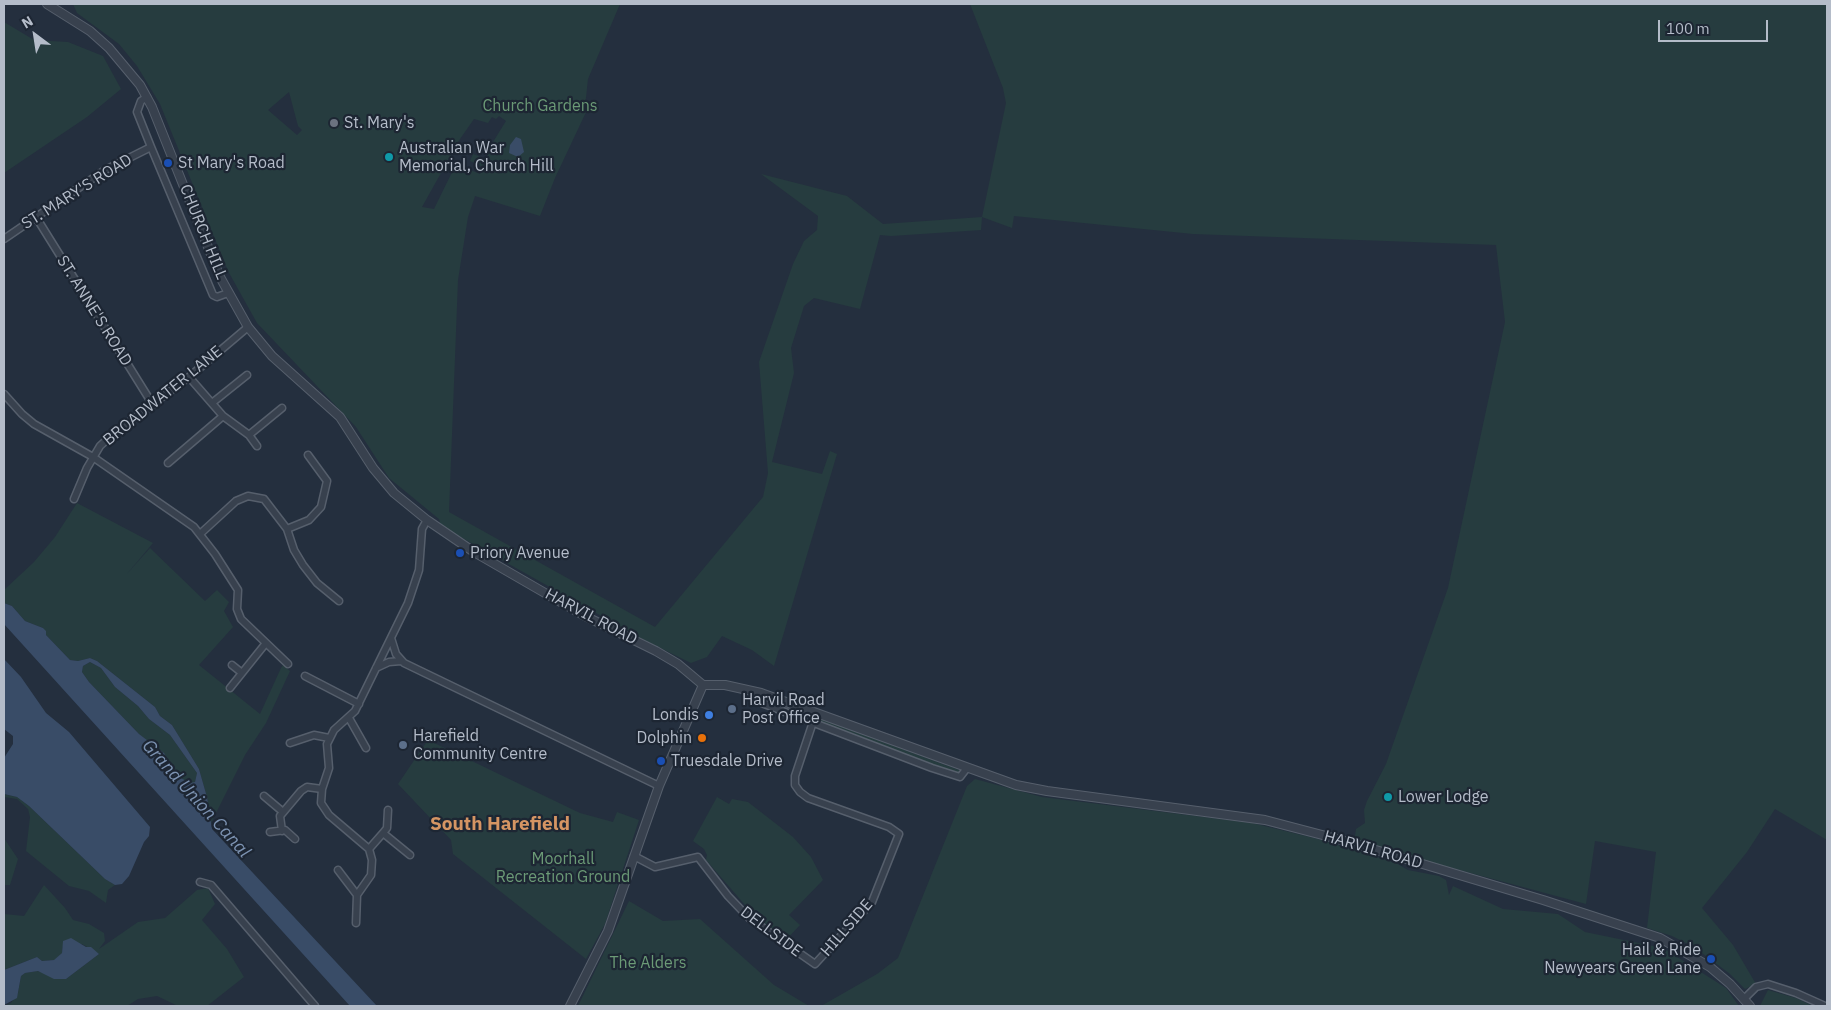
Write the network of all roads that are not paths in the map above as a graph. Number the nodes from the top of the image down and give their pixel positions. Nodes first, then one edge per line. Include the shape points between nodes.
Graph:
1 (47, 4) edge
2 (147, 97) junction
3 (151, 147) junction
4 (36, 217) junction
5 (4, 239) edge
6 (228, 293) junction
7 (248, 327) junction
8 (247, 375) dead end
9 (189, 377) junction
10 (4, 394) edge
11 (212, 403) junction
12 (153, 405) junction
13 (282, 408) dead end
14 (223, 416) junction
15 (249, 435) junction
16 (257, 446) dead end
17 (308, 455) dead end
18 (93, 457) junction
19 (168, 463) dead end
20 (74, 499) dead end
21 (427, 520) junction
22 (287, 529) junction
23 (200, 534) junction
24 (339, 601) dead end
25 (391, 638) junction
26 (266, 643) junction
27 (401, 661) junction
28 (288, 664) dead end
29 (232, 665) dead end
30 (375, 669) junction
31 (242, 673) junction
32 (305, 676) dead end
33 (702, 685) junction
34 (230, 688) dead end
35 (760, 693) junction
36 (359, 704) junction
37 (816, 713) junction
38 (350, 718) junction
39 (813, 722) junction
40 (329, 738) junction
41 (290, 743) dead end
42 (366, 748) dead end
43 (967, 768) junction
44 (659, 786) junction
45 (322, 789) junction
46 (264, 796) dead end
47 (388, 810) dead end
48 (283, 812) junction
49 (282, 831) junction
50 (270, 832) dead end
51 (384, 833) junction
52 (295, 839) dead end
53 (368, 849) junction
54 (410, 855) dead end
55 (634, 856) junction
56 (338, 870) dead end
57 (200, 882) dead end
58 (357, 895) junction
59 (356, 923) dead end
60 (815, 964) joint
61 (1745, 998) junction
62 (315, 1006) edge
63 (570, 1006) edge
64 (1750, 1006) edge
65 (1825, 1006) edge

1 - 2 street, CHURCH HILL via 90,31 109,48
2 - 3 street via 141,101 137,112
2 - 6 street, CHURCH HILL
3 - 4 street, ST. MARY'S ROAD via 105,170
3 - 6 street via 213,295 217,297
4 - 5 street, ST. MARY'S ROAD
4 - 12 street, ST. ANNE'S ROAD
6 - 7 street, CHURCH HILL
7 - 9 street, BROADWATER LANE
7 - 21 street, CHURCH HILL via 272,356 340,417 383,480
8 - 11 street
9 - 11 street
9 - 12 street, BROADWATER LANE
10 - 18 street via 34,424
11 - 14 street
12 - 18 street, BROADWATER LANE via 113,434
13 - 15 street
14 - 15 street
14 - 19 street
15 - 16 street
17 - 22 street via 326,478 323,500 310,520
18 - 20 street, BROADWATER LANE
18 - 23 street via 184,519
21 - 25 street via 422,530 415,587
21 - 33 street, HARVIL ROAD via 583,616 678,664
22 - 23 street via 267,502 260,497 248,496 236,501
22 - 24 street via 303,565 317,583
23 - 26 street via 238,590 238,614
25 - 27 street
25 - 30 street
26 - 28 street
26 - 31 street
27 - 30 street via 389,662
27 - 44 street
29 - 31 street
30 - 36 street
31 - 34 street
32 - 36 street
33 - 35 street, HARVIL ROAD via 725,685
33 - 44 street
35 - 37 street, HARVIL ROAD
35 - 39 street via 759,702
36 - 38 street
37 - 39 street
37 - 43 street, HARVIL ROAD
38 - 40 street
38 - 42 street
39 - 43 street via 957,777 964,776
39 - 60 street, HILLSIDE via 795,776 795,785 800,792 899,834 872,902
40 - 41 street via 314,735
40 - 45 street via 330,768
43 - 61 street, HARVIL ROAD via 1016,785 1265,820 1349,842 1660,938 1710,966
44 - 55 street
45 - 48 street via 301,790
45 - 53 street via 324,809
46 - 48 street
47 - 51 street
48 - 49 street via 280,818
49 - 50 street
49 - 52 street
51 - 53 street
51 - 54 street
53 - 58 street via 372,860 371,875
55 - 60 street, DELLSIDE via 655,867 698,857 749,918
55 - 63 street via 608,932
56 - 58 street
57 - 62 street via 211,885
58 - 59 street
61 - 64 street, HARVIL ROAD
61 - 65 street via 1756,987 1768,984

